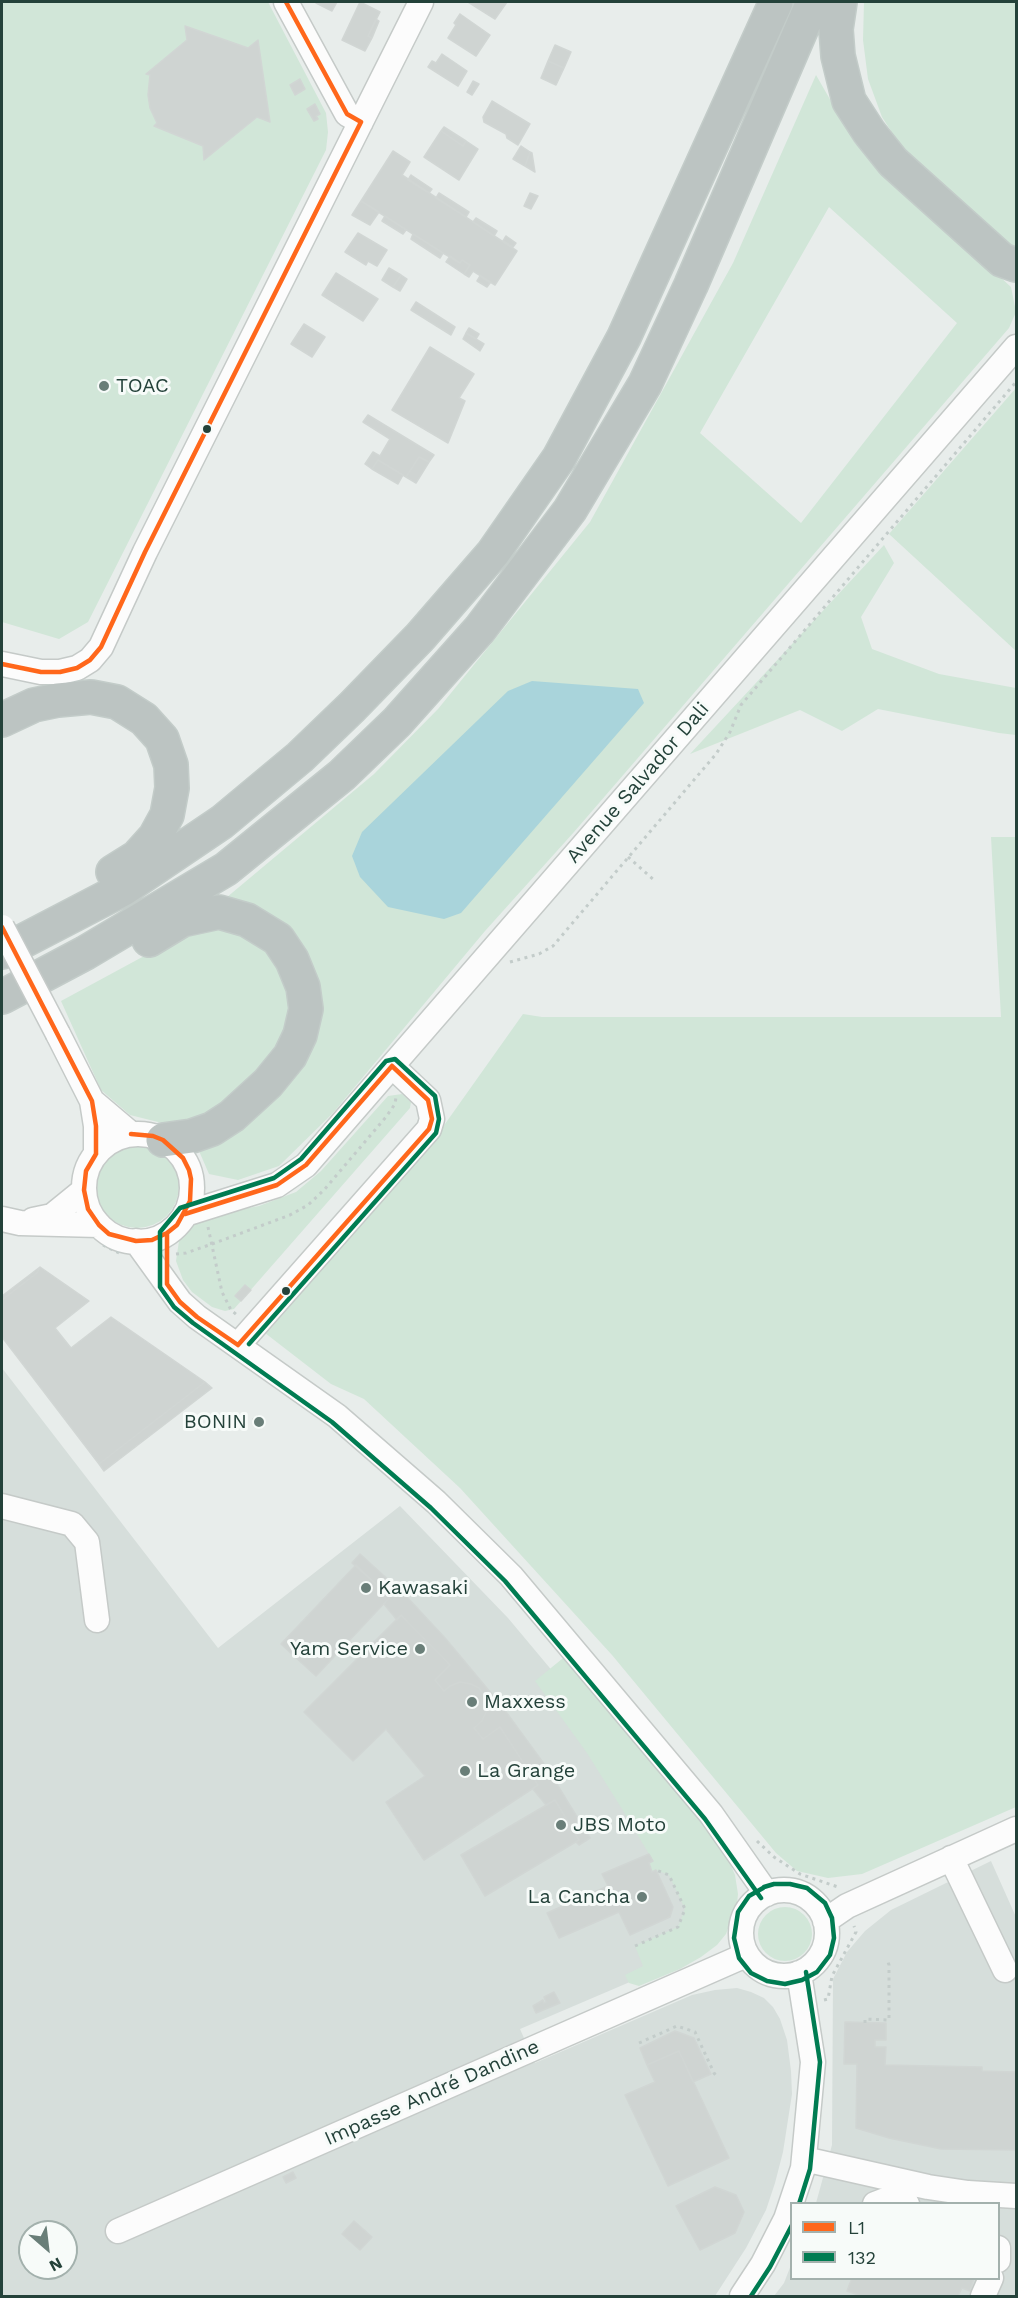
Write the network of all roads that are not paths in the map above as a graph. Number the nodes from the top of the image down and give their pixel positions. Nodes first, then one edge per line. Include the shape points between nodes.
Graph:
1 (286, 2) edge
2 (421, 2) edge
3 (776, 2) edge
4 (813, 2) edge
5 (840, 2) edge
6 (361, 122) junction
7 (1012, 267) edge
8 (1017, 348) edge
9 (2, 664) edge
10 (2, 720) edge
11 (2, 927) edge
12 (42, 931) junction
13 (2, 952) edge
14 (2, 997) edge
15 (2, 1021) edge
16 (392, 1066) junction
17 (92, 1101) junction
18 (147, 1137) junction
19 (96, 1154) junction
20 (191, 1179) junction
21 (84, 1190) junction
22 (243, 1195) junction
23 (185, 1214) junction
24 (11, 1221) edge
25 (167, 1233) junction
26 (99, 1234) junction
27 (129, 1248) junction
28 (167, 1284) junction
29 (238, 1345) junction
30 (2, 1506) edge
31 (97, 1620) dead end
32 (1017, 1829) edge
33 (951, 1858) junction
34 (767, 1894) junction
35 (825, 1921) junction
36 (746, 1955) junction
37 (1005, 1970) dead end
38 (799, 1974) junction
39 (804, 2159) junction
40 (1017, 2196) edge
41 (976, 2198) edge
42 (791, 2202) edge
43 (880, 2202) edge
44 (899, 2202) edge
45 (790, 2206) edge
46 (118, 2231) dead end
47 (989, 2280) edge
48 (742, 2296) edge
49 (983, 2296) edge

1 - 6 street via 347,114
2 - 6 street
3 - 12 highway via 624,338 559,458 493,553 352,708 283,771 222,822 123,889
4 - 14 highway via 645,384 570,510 480,629 398,722 342,775 243,856 94,948
5 - 7 highway via 838,56 849,101 869,132 893,162
6 - 9 street via 100,646 90,660 60,672
8 - 16 street, Avenue Salvador Dali
10 - 12 highway via 34,705 58,700 91,697 117,702 144,719 162,739 171,765 167,815 155,837 137,857 63,903
11 - 17 street, bridge
12 - 13 highway
15 - 18 highway via 182,920 219,912 247,920 278,939 303,987 306,1009 290,1056 268,1083 212,1129 192,1136
16 - 22 street, Avenue Salvador Dali via 306,1165 277,1185
16 - 29 street via 428,1100 432,1119 429,1129
17 - 18 street
17 - 19 street
18 - 19 street via 112,1140
18 - 20 street via 183,1158
19 - 21 street via 86,1171
20 - 22 street, Avenue Salvador Dali via 221,1192
20 - 23 street
21 - 24 street via 52,1216
21 - 26 street
22 - 23 street, Avenue Salvador Dali
23 - 25 street
24 - 26 street
25 - 27 street
25 - 28 street
26 - 27 street via 122,1239
27 - 28 street via 148,1261
28 - 29 street via 197,1317
29 - 34 street via 337,1416 436,1502 511,1576 711,1814
30 - 31 street via 72,1524 87,1542
32 - 33 street
33 - 35 street via 847,1906
33 - 37 street
34 - 35 street via 790,1891 804,1895 819,1908
34 - 36 street via 745,1914 741,1938
35 - 38 street via 827,1937 823,1952
36 - 38 street via 770,1974
36 - 46 street, Impasse André Dandine
38 - 39 street via 813,2062
39 - 41 street
39 - 42 street
40 - 41 street
43 - 44 street
45 - 48 street via 763,2264
47 - 49 street

